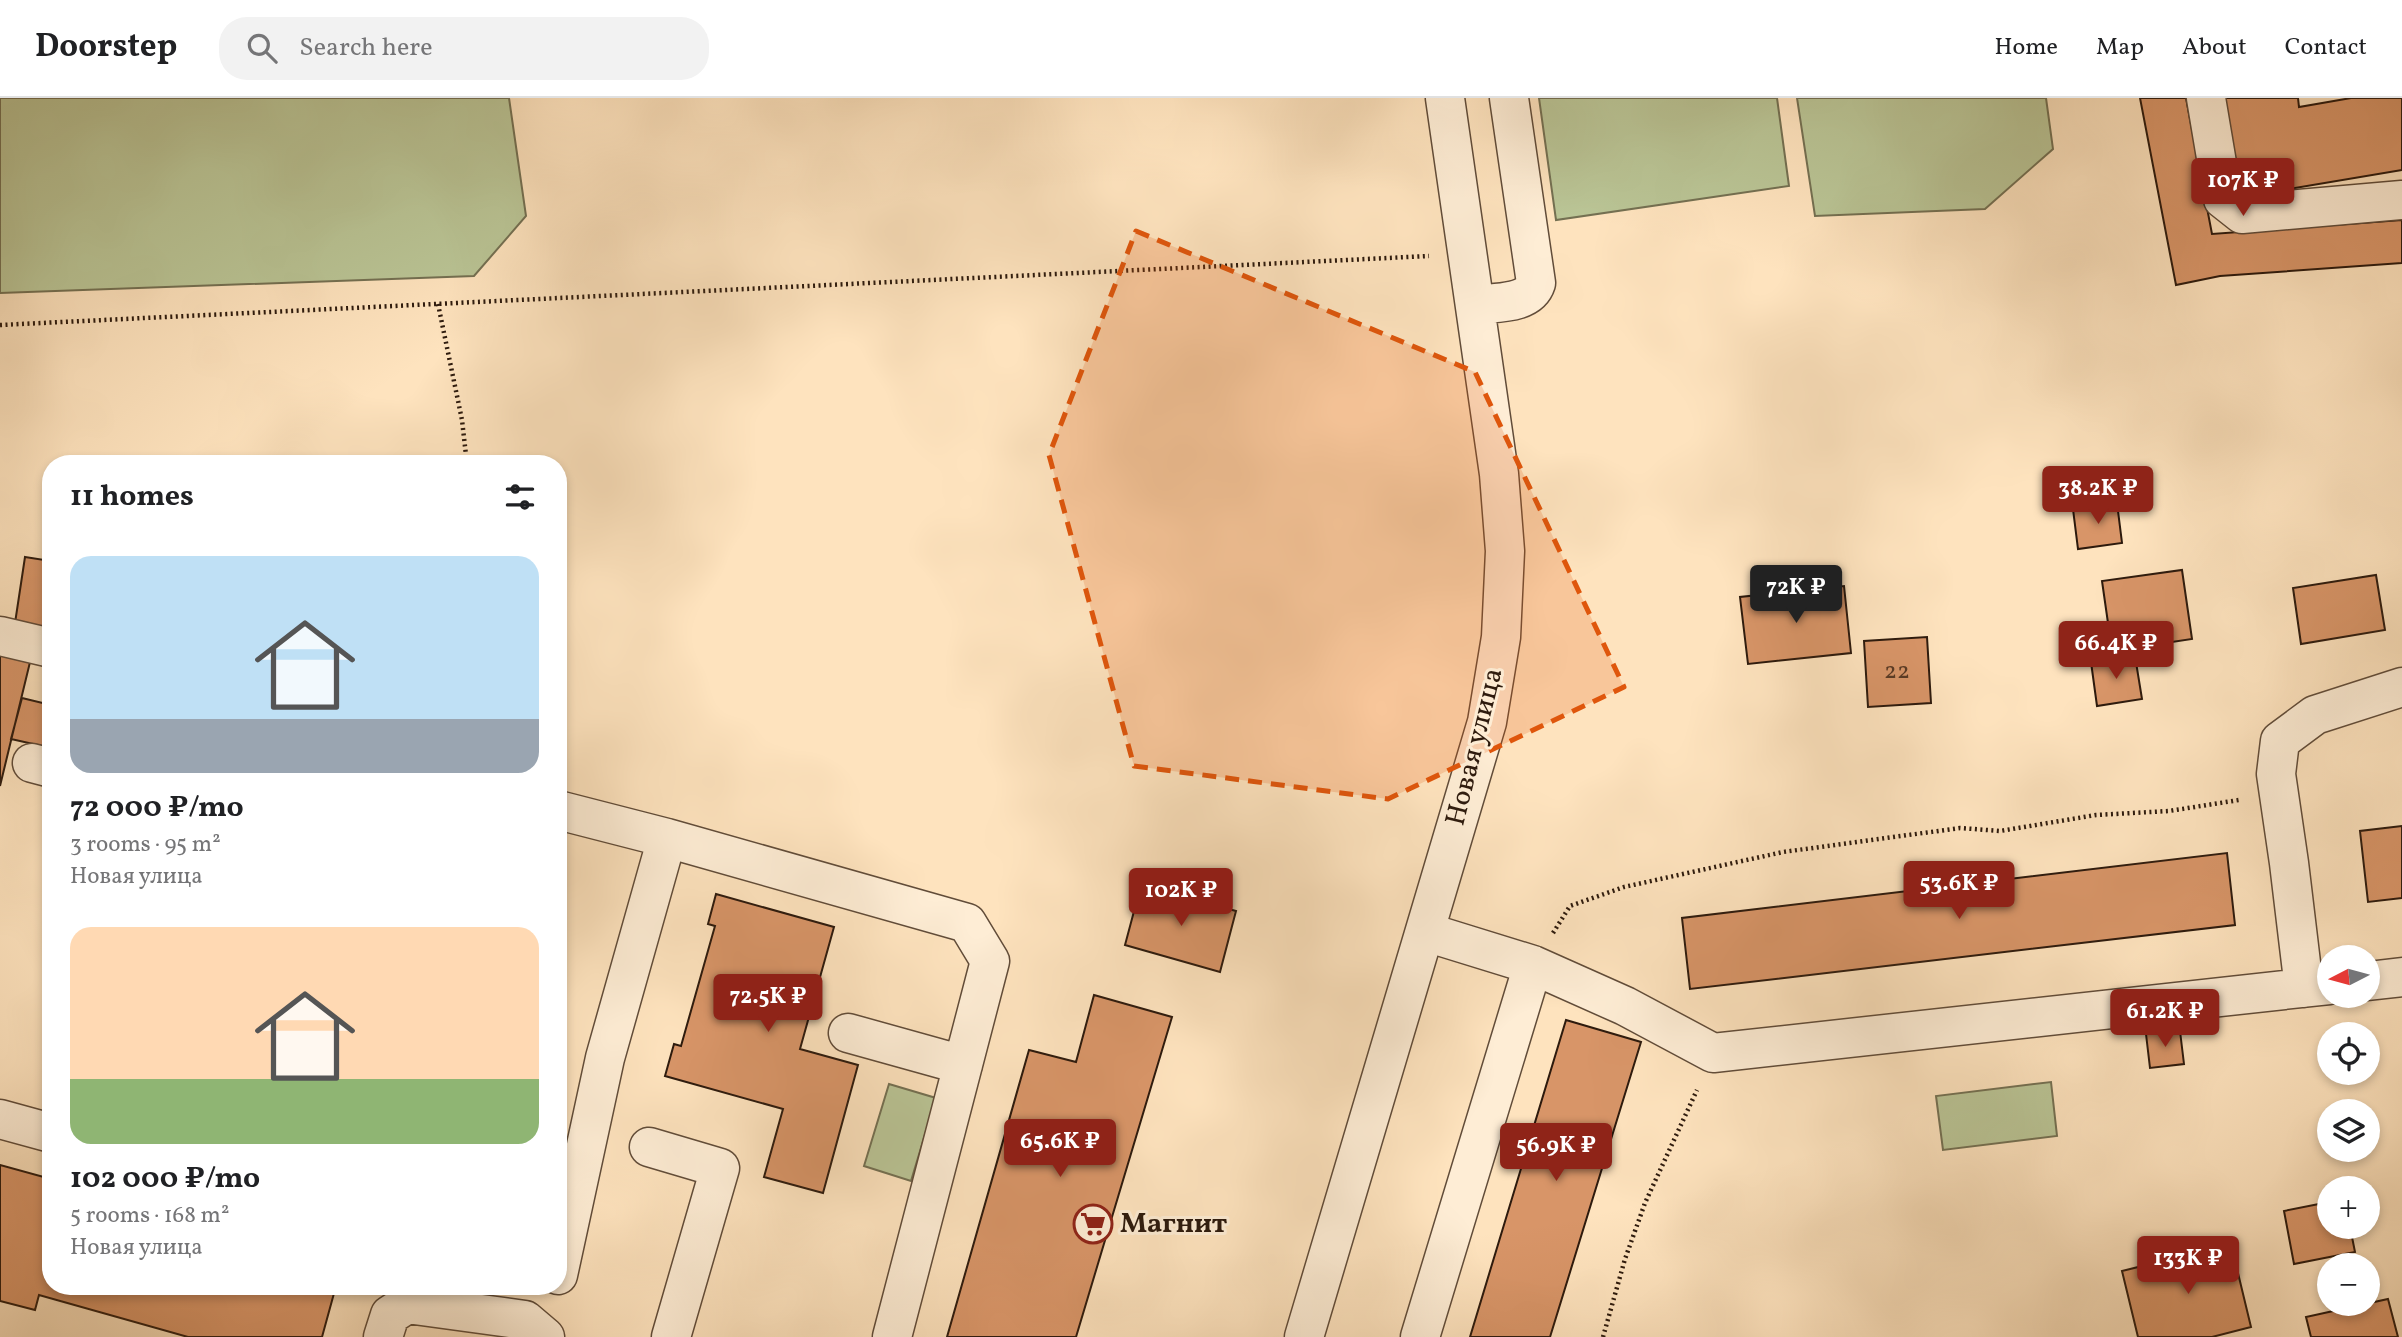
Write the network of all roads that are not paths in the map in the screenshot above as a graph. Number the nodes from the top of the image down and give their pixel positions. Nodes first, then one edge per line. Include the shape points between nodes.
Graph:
1 (1445, 98) edge
2 (1509, 98) edge
3 (2206, 98) edge
4 (2402, 200) edge
5 (1475, 305) junction
6 (0, 636) edge
7 (42, 646) edge
8 (2402, 687) edge
9 (567, 812) edge
10 (667, 838) junction
11 (1426, 932) junction
12 (1533, 965) junction
13 (2402, 977) edge
14 (2380, 980) edge
15 (2316, 987) edge
16 (848, 1033) dead end
17 (963, 1065) junction
18 (0, 1119) edge
19 (42, 1131) edge
20 (649, 1147) dead end
21 (567, 1233) edge
22 (554, 1295) edge
23 (383, 1337) edge
24 (545, 1337) edge
25 (671, 1337) edge
26 (892, 1337) edge
27 (1304, 1337) edge
28 (1420, 1337) edge

1 - 5 street, Новая улица
2 - 5 street via 1536,283 1525,298
3 - 4 street via 2223,199 2242,214
5 - 11 street, Новая улица via 1499,474 1505,551 1501,637 1487,722
6 - 7 street
8 - 15 street via 2315,715 2280,741 2278,794
9 - 10 street
10 - 17 street via 967,923 990,961
10 - 21 street via 605,1058
11 - 12 street
11 - 27 street, Новая улица
12 - 15 street via 1625,1006 1713,1053
12 - 28 street
13 - 14 street
16 - 17 street
17 - 26 street
18 - 19 street
20 - 25 street via 720,1168
22 - 24 street
23 - 24 street via 390,1315 407,1304 525,1320

